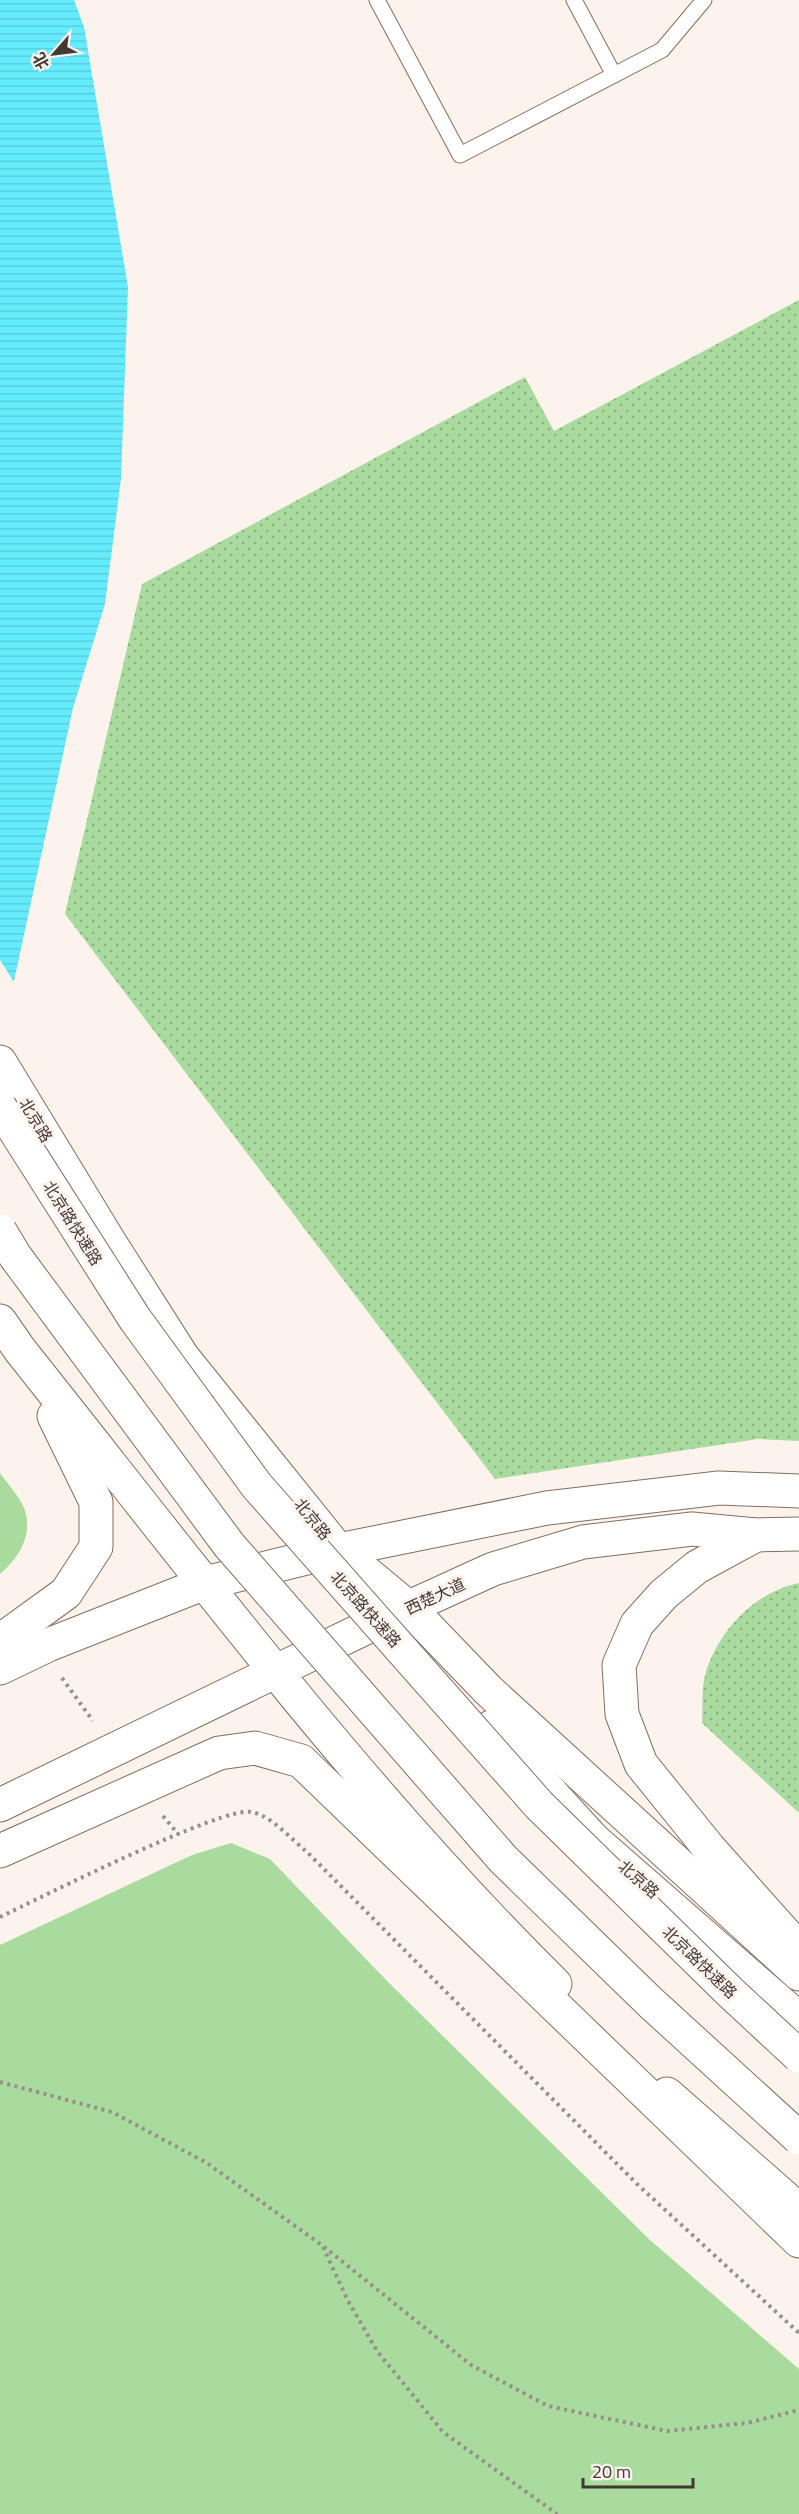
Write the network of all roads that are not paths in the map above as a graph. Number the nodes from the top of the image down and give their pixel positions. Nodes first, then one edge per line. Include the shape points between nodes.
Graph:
1 (377, 0) edge
2 (574, 0) edge
3 (704, 0) edge
4 (614, 75) junction
5 (4, 1083) edge
6 (0, 1231) edge
7 (0, 1321) edge
8 (21, 1350) junction
9 (799, 1491) edge
10 (799, 1534) edge
11 (756, 1535) junction
12 (339, 1550) junction
13 (205, 1584) junction
14 (400, 1613) junction
15 (0, 1641) edge
16 (0, 1668) edge
17 (276, 1673) junction
18 (0, 1805) edge
19 (0, 1851) edge
20 (799, 1949) edge
21 (526, 1955) junction
22 (799, 1974) edge
23 (799, 2019) edge
24 (799, 2056) edge
25 (799, 2138) edge
26 (799, 2210) edge
27 (799, 2239) edge

1 - 4 lane via 460,154
2 - 4 lane
3 - 4 lane via 662,50
5 - 12 main road, 北京路 via 183,1356
5 - 24 main road, 北京路快速路, bridge via 135,1319 257,1486 540,1805
6 - 25 main road, bridge via 230,1545 503,1859 651,2003
7 - 8 main road
8 - 13 main road
8 - 15 main road via 96,1502 96,1547 66,1593
9 - 12 main road via 719,1488 547,1508
10 - 11 main road, 西楚大道
11 - 14 main road, 西楚大道 via 692,1528 583,1542 493,1569
11 - 20 main road via 697,1567 664,1594 637,1624 618,1665 622,1714 642,1764 709,1848
12 - 13 main road
12 - 14 main road, 北京路
13 - 16 main road via 40,1648
13 - 17 main road
14 - 17 main road, 西楚大道
14 - 22 main road
14 - 23 main road, 北京路 via 594,1840
17 - 18 main road, 西楚大道
17 - 21 main road via 358,1773
19 - 27 main road via 219,1753 255,1748 301,1761
21 - 26 main road via 665,2092
21 - 27 main road

